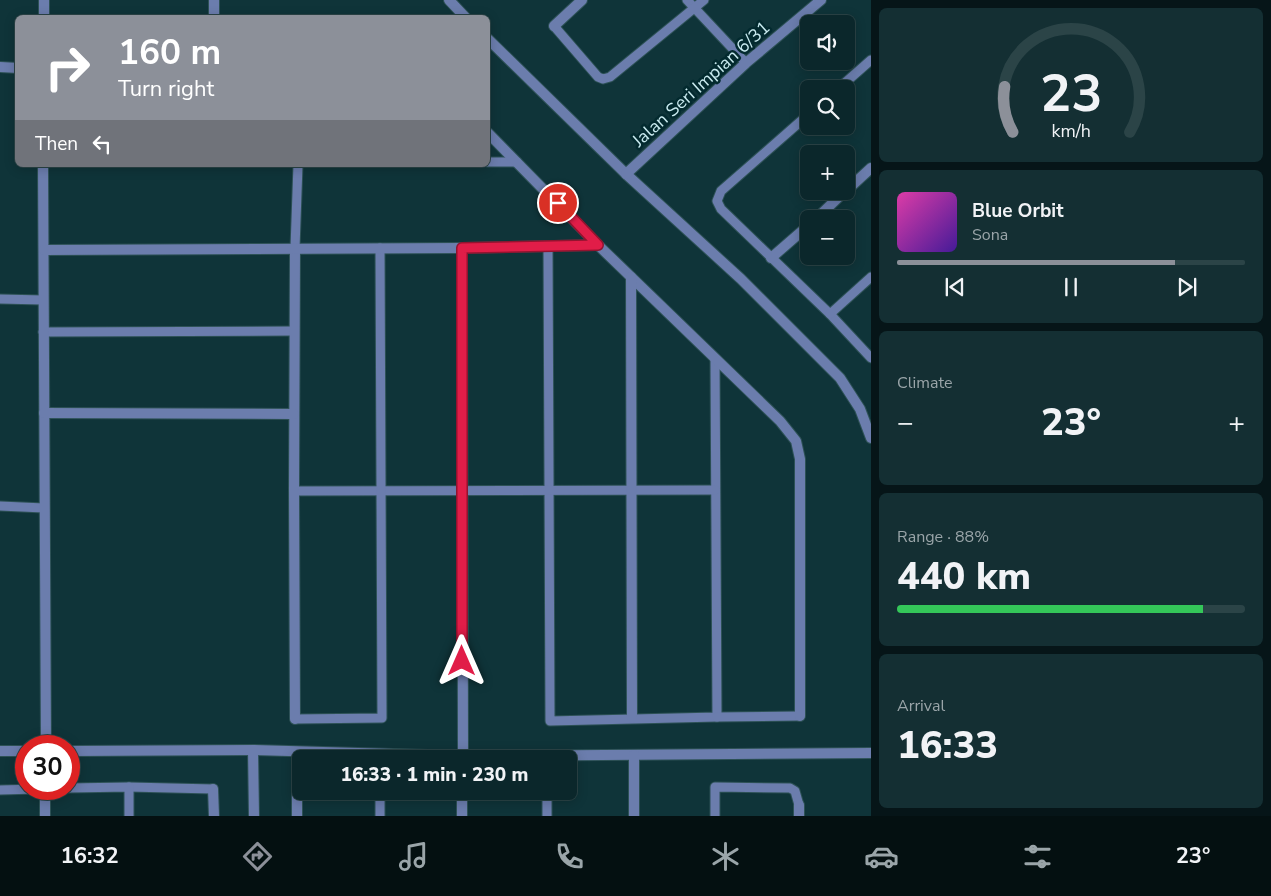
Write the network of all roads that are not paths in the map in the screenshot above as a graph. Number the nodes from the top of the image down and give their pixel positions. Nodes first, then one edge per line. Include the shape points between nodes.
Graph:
1 (44, 0) edge
2 (214, 0) edge
3 (449, 0) edge
4 (582, 0) edge
5 (687, 0) edge
6 (704, 0) edge
7 (821, 0) edge
8 (695, 8) junction
9 (44, 15) edge
10 (214, 15) edge
11 (463, 15) edge
12 (554, 26) joint
13 (490, 41) edge
14 (871, 60) edge
15 (746, 63) junction
16 (0, 67) edge
17 (15, 68) edge
18 (848, 80) edge
19 (800, 122) edge
20 (490, 135) edge
21 (490, 162) edge
22 (517, 162) junction
23 (43, 167) edge
24 (298, 167) edge
25 (871, 168) edge
26 (626, 174) junction
27 (855, 183) edge
28 (836, 200) edge
29 (826, 210) edge
30 (800, 233) edge
31 (598, 245) junction
32 (548, 246) junction
33 (295, 248) junction
34 (380, 248) junction
35 (462, 248) junction
36 (44, 250) junction
37 (771, 258) junction
38 (631, 277) junction
39 (871, 277) edge
40 (0, 298) edge
41 (43, 300) junction
42 (830, 314) junction
43 (294, 331) junction
44 (43, 332) junction
45 (871, 358) edge
46 (715, 359) junction
47 (44, 413) junction
48 (294, 414) junction
49 (871, 438) edge
50 (715, 490) junction
51 (294, 491) junction
52 (380, 491) junction
53 (461, 491) junction
54 (548, 491) junction
55 (632, 491) junction
56 (0, 506) edge
57 (44, 508) junction
58 (800, 716) joint
59 (717, 717) junction
60 (632, 718) junction
61 (295, 719) joint
62 (46, 735) edge
63 (0, 750) edge
64 (253, 750) junction
65 (463, 750) edge
66 (15, 751) edge
67 (80, 751) edge
68 (292, 751) edge
69 (871, 753) edge
70 (577, 755) edge
71 (634, 755) junction
72 (129, 787) junction
73 (80, 788) edge
74 (213, 789) joint
75 (0, 790) edge
76 (15, 790) edge
77 (45, 800) edge
78 (298, 800) edge
79 (380, 800) edge
80 (462, 800) edge
81 (547, 800) edge
82 (799, 805) joint
83 (45, 816) edge
84 (129, 816) edge
85 (214, 816) edge
86 (254, 816) edge
87 (297, 816) edge
88 (380, 816) edge
89 (462, 816) edge
90 (547, 816) edge
91 (634, 816) edge
92 (715, 816) edge
93 (799, 816) edge

1 - 9 street
2 - 10 street
3 - 11 street
4 - 12 street
5 - 8 lane
6 - 8 lane
7 - 15 street, Jalan Seri Impian 6/31
8 - 12 lane via 610,77 603,79
8 - 15 lane
13 - 26 street
14 - 18 lane
15 - 26 street, Jalan Seri Impian 6/31
16 - 17 street
19 - 37 lane via 721,191 717,201 721,209
20 - 22 street
21 - 22 lane
22 - 31 street
23 - 36 street
24 - 33 lane
25 - 27 street
26 - 49 street via 741,279 840,378 860,409
28 - 29 street
30 - 37 street
31 - 32 street
31 - 38 street
32 - 35 street
32 - 54 lane
33 - 34 street
33 - 36 street
33 - 43 street
34 - 35 street
34 - 52 lane
35 - 53 street
36 - 41 street
37 - 42 lane
38 - 46 street
38 - 55 street
39 - 42 lane
40 - 41 lane
41 - 44 street
42 - 45 lane
43 - 44 lane
43 - 48 street
44 - 47 street
46 - 50 lane
46 - 58 street via 780,421 796,441 800,459
47 - 48 street
47 - 57 street
48 - 51 street
50 - 55 lane
50 - 59 lane
51 - 52 lane
51 - 61 street
52 - 53 lane
52 - 61 lane via 382,718
53 - 54 lane
53 - 65 street
54 - 55 lane
54 - 60 lane via 550,721
55 - 60 street
56 - 57 lane
57 - 62 street
58 - 59 lane
59 - 60 lane
63 - 66 street
64 - 67 street
64 - 68 street
64 - 86 street
69 - 71 street
70 - 71 street
71 - 91 street
72 - 73 lane
72 - 74 lane
72 - 84 lane
74 - 85 street
75 - 76 lane
77 - 83 street
78 - 87 street
79 - 88 lane
80 - 89 street
81 - 90 lane
82 - 92 lane via 795,792 784,786 716,787
82 - 93 street

